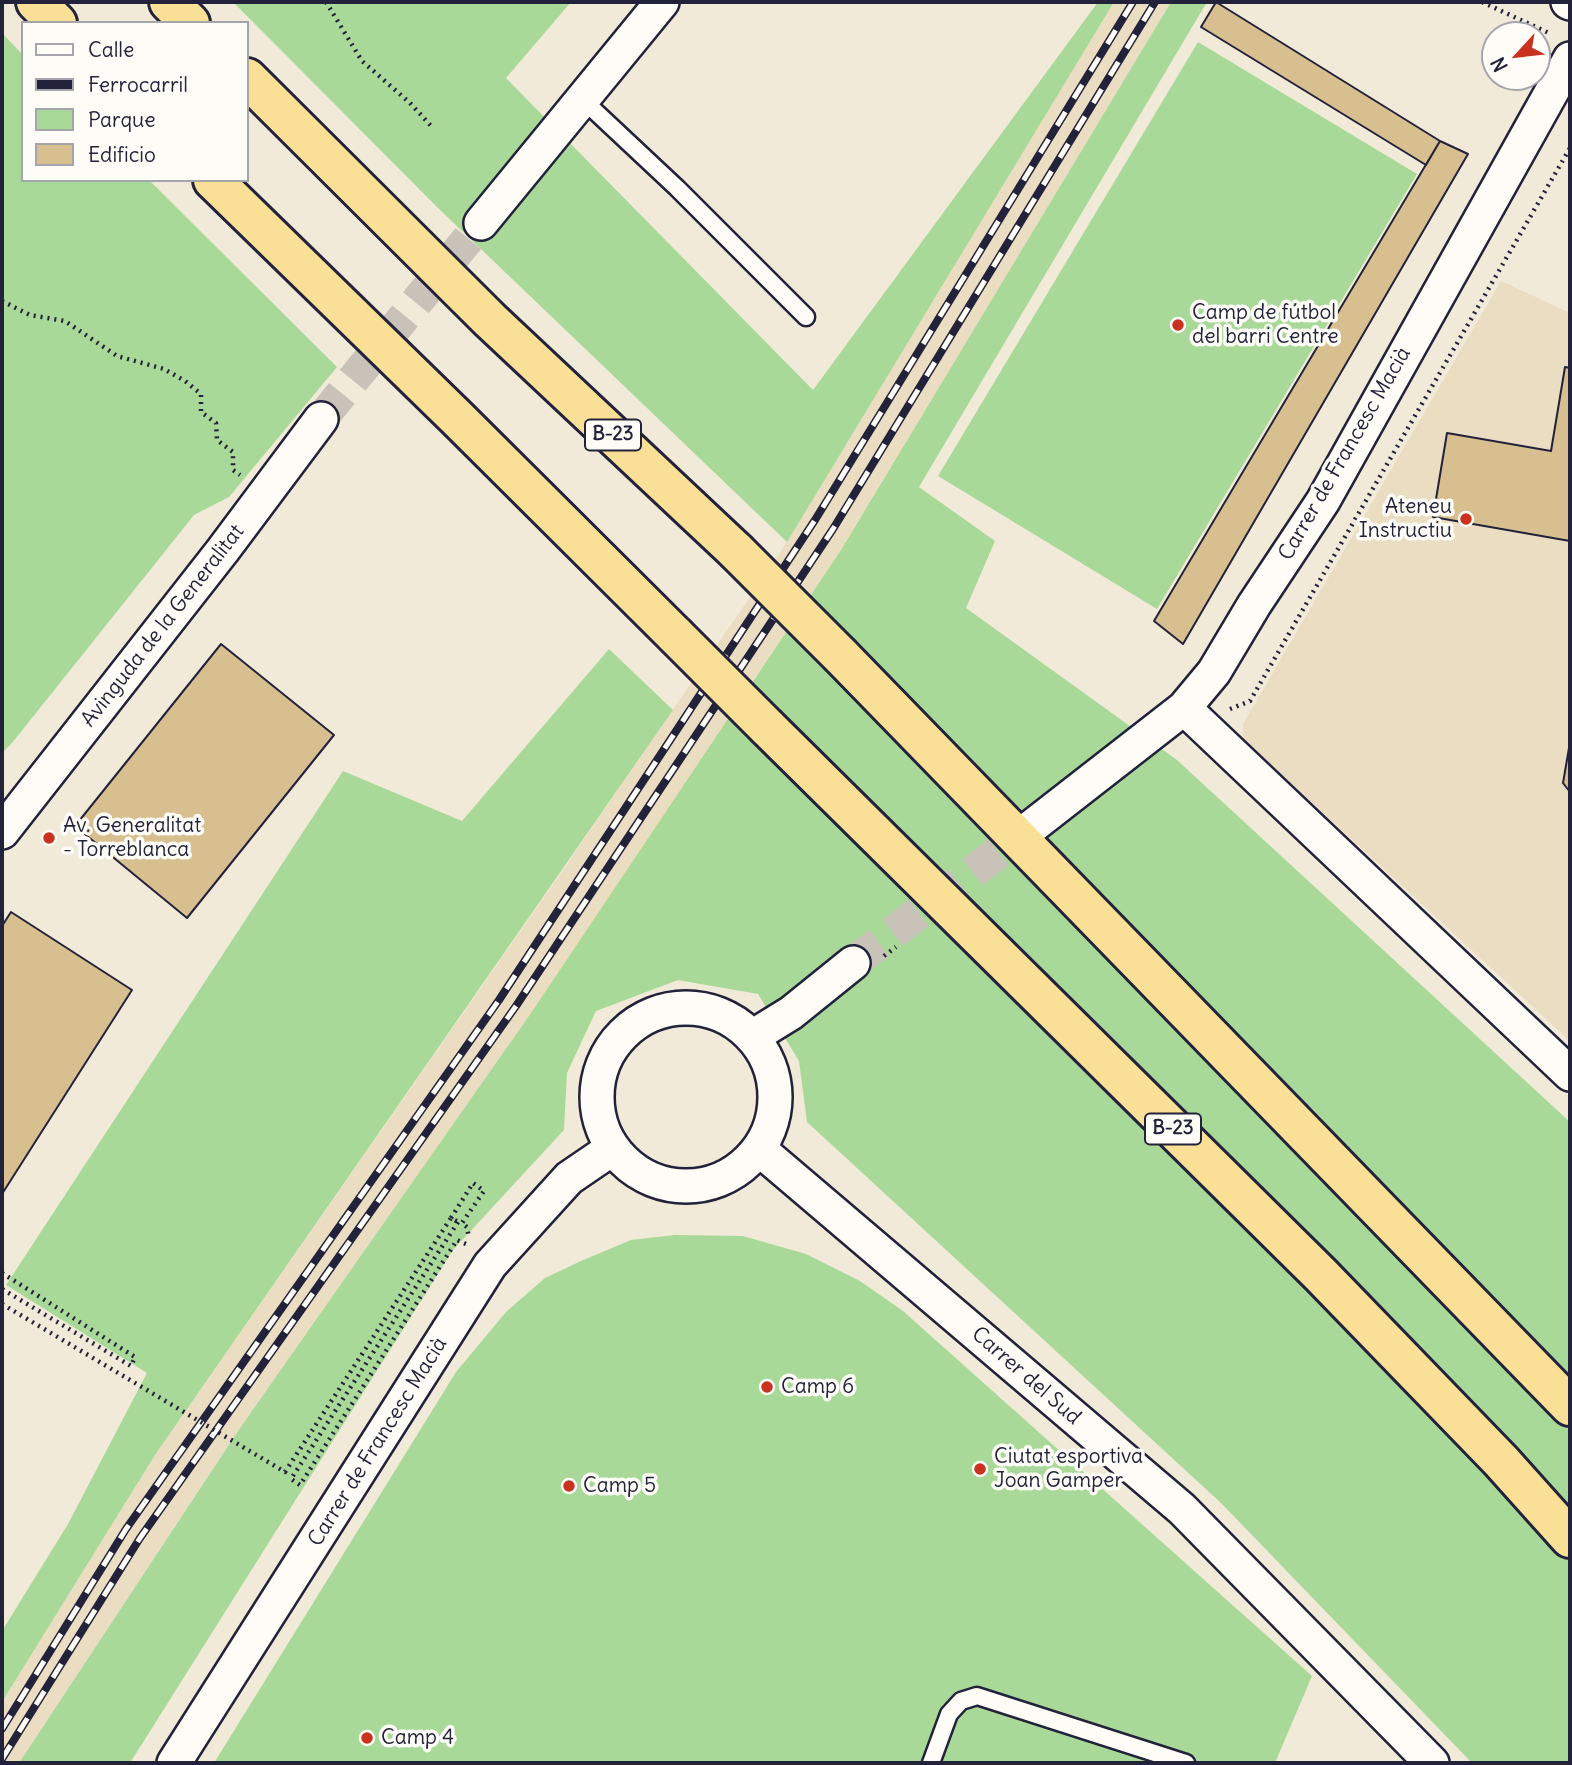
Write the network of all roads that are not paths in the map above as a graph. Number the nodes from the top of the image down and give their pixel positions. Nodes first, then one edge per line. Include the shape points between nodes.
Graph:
1 (36, 2) edge
2 (169, 2) edge
3 (662, 2) edge
4 (55, 21) edge
5 (188, 21) edge
6 (1563, 47) edge
7 (248, 79) edge
8 (582, 99) junction
9 (215, 182) edge
10 (481, 223) tunnel mouth
11 (806, 317) dead end
12 (321, 419) tunnel mouth
13 (1184, 708) junction
14 (14, 804) edge
15 (1030, 828) tunnel mouth
16 (2, 832) edge
17 (853, 963) tunnel mouth
18 (765, 1038) junction
19 (1570, 1074) edge
20 (613, 1148) junction
21 (759, 1149) junction
22 (1570, 1406) edge
23 (1570, 1538) edge
24 (174, 1763) edge
25 (931, 1763) edge
26 (1186, 1763) edge
27 (1432, 1763) edge

1 - 4 highway
2 - 5 highway
3 - 8 street
6 - 13 street, Carrer de Francesc Macià via 1323,501 1214,672
7 - 22 highway, B-23, bridge via 490,320 841,656
8 - 10 street
8 - 11 lane
9 - 23 highway, B-23, bridge via 1321,1275
12 - 14 street, Avinguda de la Generalitat via 223,550
13 - 15 street, Carrer de Francesc Macià
13 - 19 street
14 - 16 street, Avinguda de la Generalitat
17 - 18 street
18 - 20 street via 696,1009 659,1012 632,1026 608,1054 597,1091 598,1114
18 - 21 street via 762,1052 775,1093 773,1116
20 - 21 street via 632,1168 664,1184 688,1186 731,1174
20 - 24 street, Carrer de Francesc Macià via 569,1178 490,1265
21 - 27 street, Carrer del Sud via 1182,1509
25 - 26 lane via 949,1714 961,1701 977,1696

